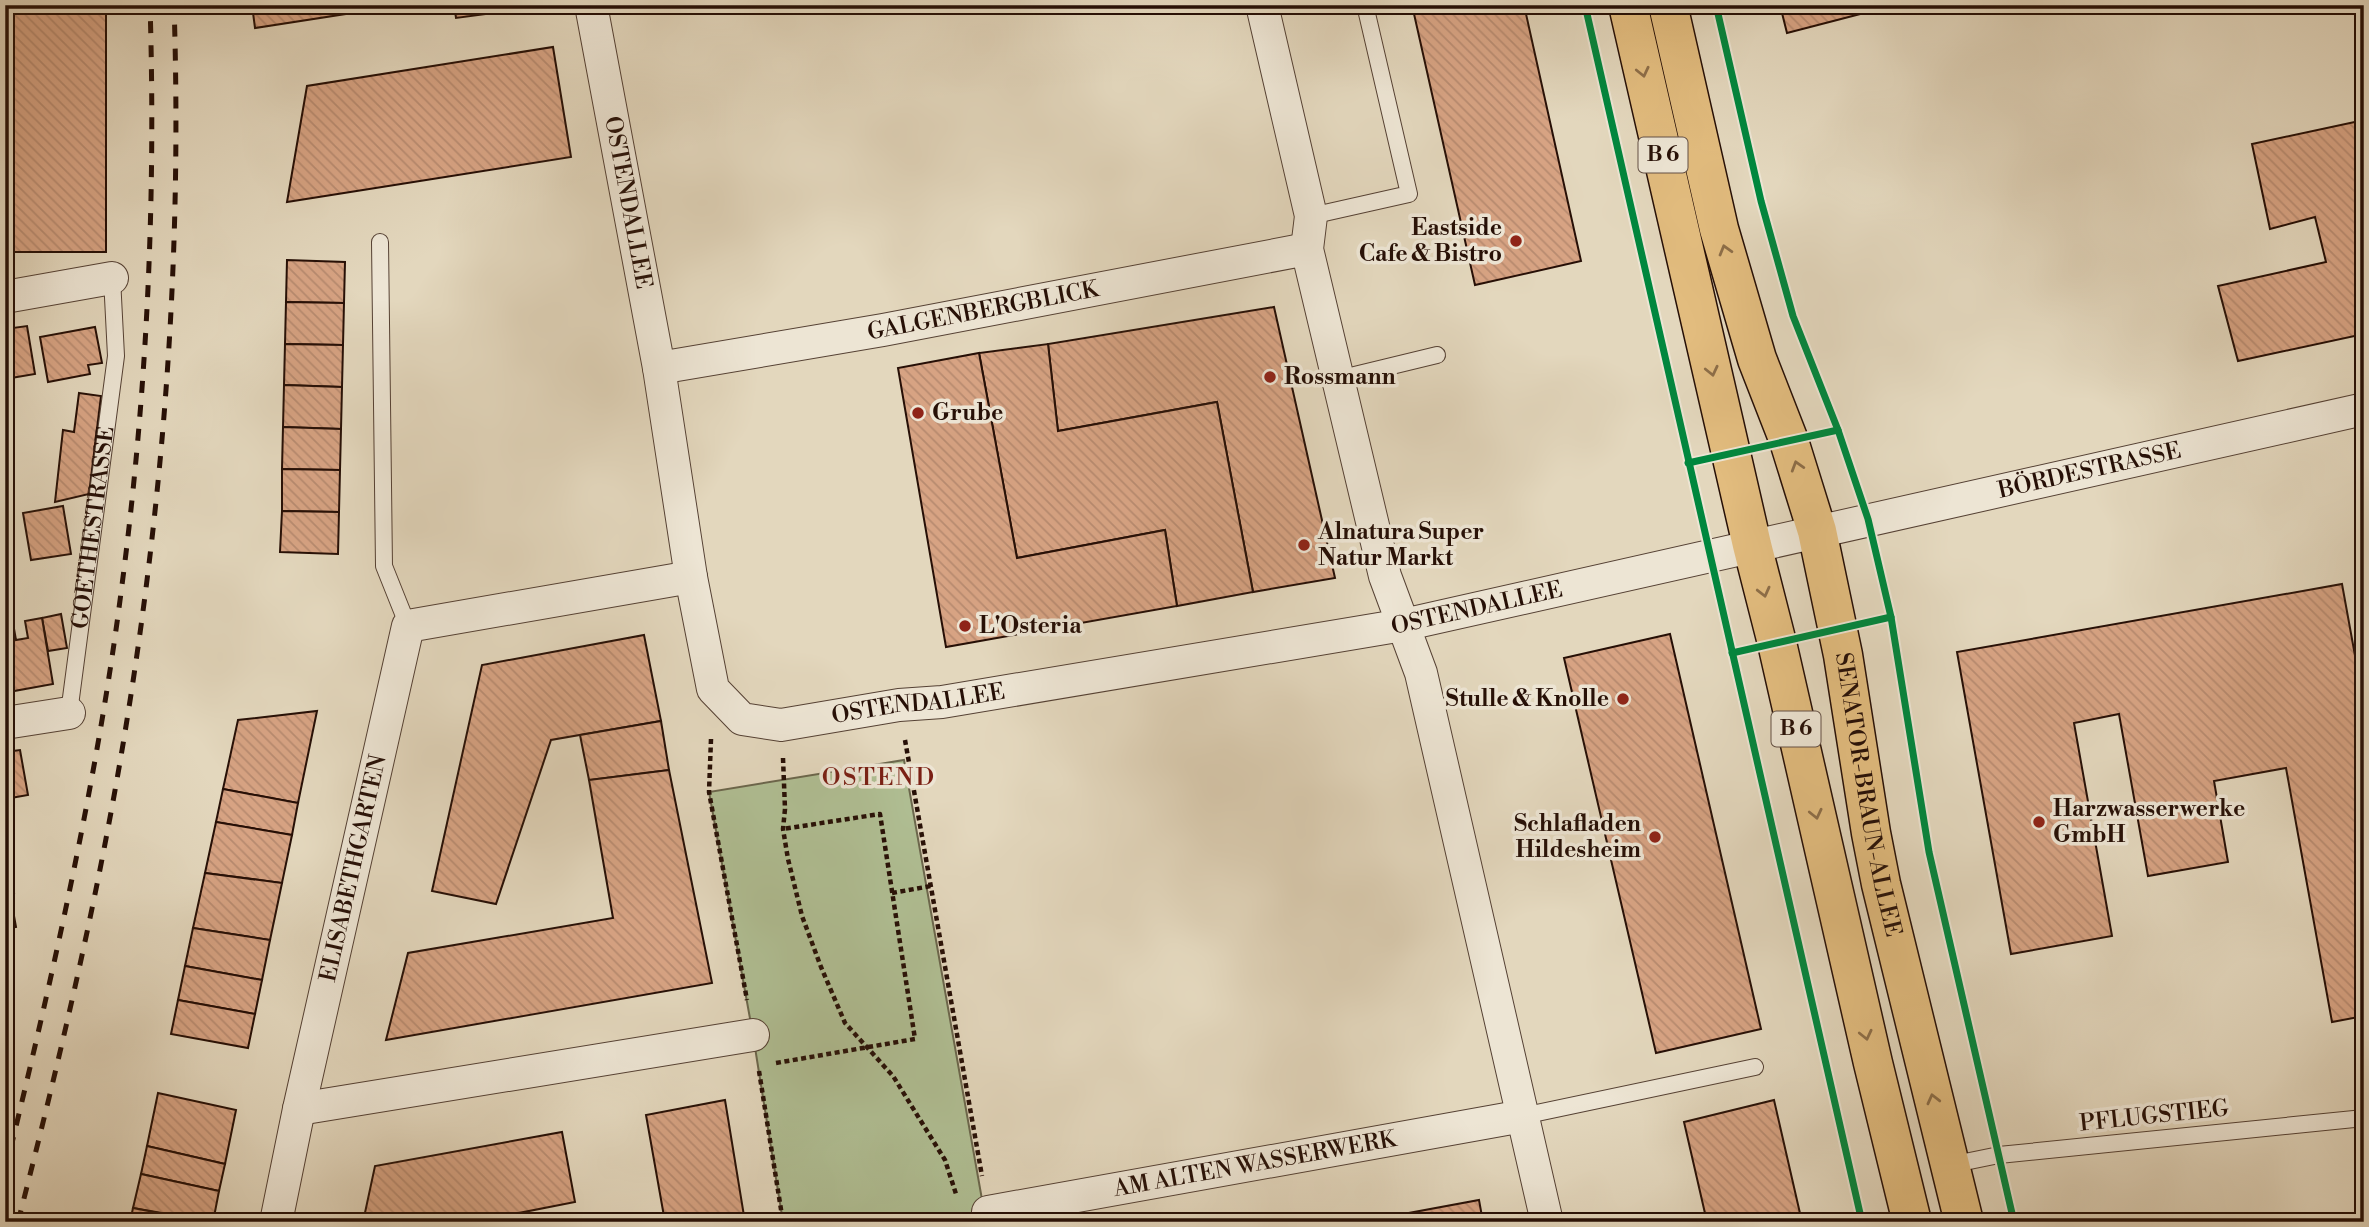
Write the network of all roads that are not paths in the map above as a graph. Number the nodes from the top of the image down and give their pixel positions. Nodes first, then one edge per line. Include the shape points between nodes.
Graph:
1 (592, 5) edge
2 (1262, 5) edge
3 (1365, 5) edge
4 (1628, 5) edge
5 (1668, 5) edge
6 (1311, 216) junction
7 (380, 242) dead end
8 (1307, 249) junction
9 (111, 278) joint
10 (5, 296) edge
11 (1437, 355) dead end
12 (659, 368) junction
13 (1338, 379) junction
14 (2364, 409) edge
15 (1817, 531) junction
16 (1752, 545) junction
17 (691, 577) junction
18 (1403, 625) junction
19 (408, 626) junction
20 (69, 713) joint
21 (5, 723) edge
22 (753, 1035) road end
23 (1755, 1067) dead end
24 (299, 1109) junction
25 (1523, 1116) junction
26 (2364, 1118) edge
27 (1950, 1165) junction
28 (988, 1212) road end
29 (276, 1222) edge
30 (1548, 1222) edge
31 (1912, 1222) edge
32 (1964, 1222) edge

1 - 12 street, OSTENDALLEE
2 - 6 street
3 - 6 lane via 1409,194
4 -> 16 main road, B 6
15 -> 5 main road, SENATOR-BRAUN-ALLEE / B 6 via 1757,359 1719,229
6 - 8 street
7 - 19 lane via 384,566
8 - 12 street, GALGENBERGBLICK
8 - 13 street
9 - 10 street
9 - 20 lane, GOETHESTRASSE via 116,356
11 - 13 lane
12 - 17 street, OSTENDALLEE
13 - 18 street via 1385,576
14 - 15 street, BÖRDESTRASSE
15 - 16 street, OSTENDALLEE
27 -> 15 main road, SENATOR-BRAUN-ALLEE / B 6 via 1881,884
16 - 18 street, OSTENDALLEE
16 -> 31 main road, B 6
17 - 18 street, OSTENDALLEE via 713,689 742,719 781,724 942,702
17 - 19 street
18 - 25 street via 1421,673
19 - 24 street, ELISABETHGARTEN
20 - 21 street, GOETHESTRASSE
22 - 24 street
23 - 25 lane
24 - 29 street, ELISABETHGARTEN
25 - 28 street, AM ALTEN WASSERWERK
25 - 30 street
26 - 27 lane, PFLUGSTIEG via 1999,1155
27 - 32 main road, SENATOR-BRAUN-ALLEE / B 6

